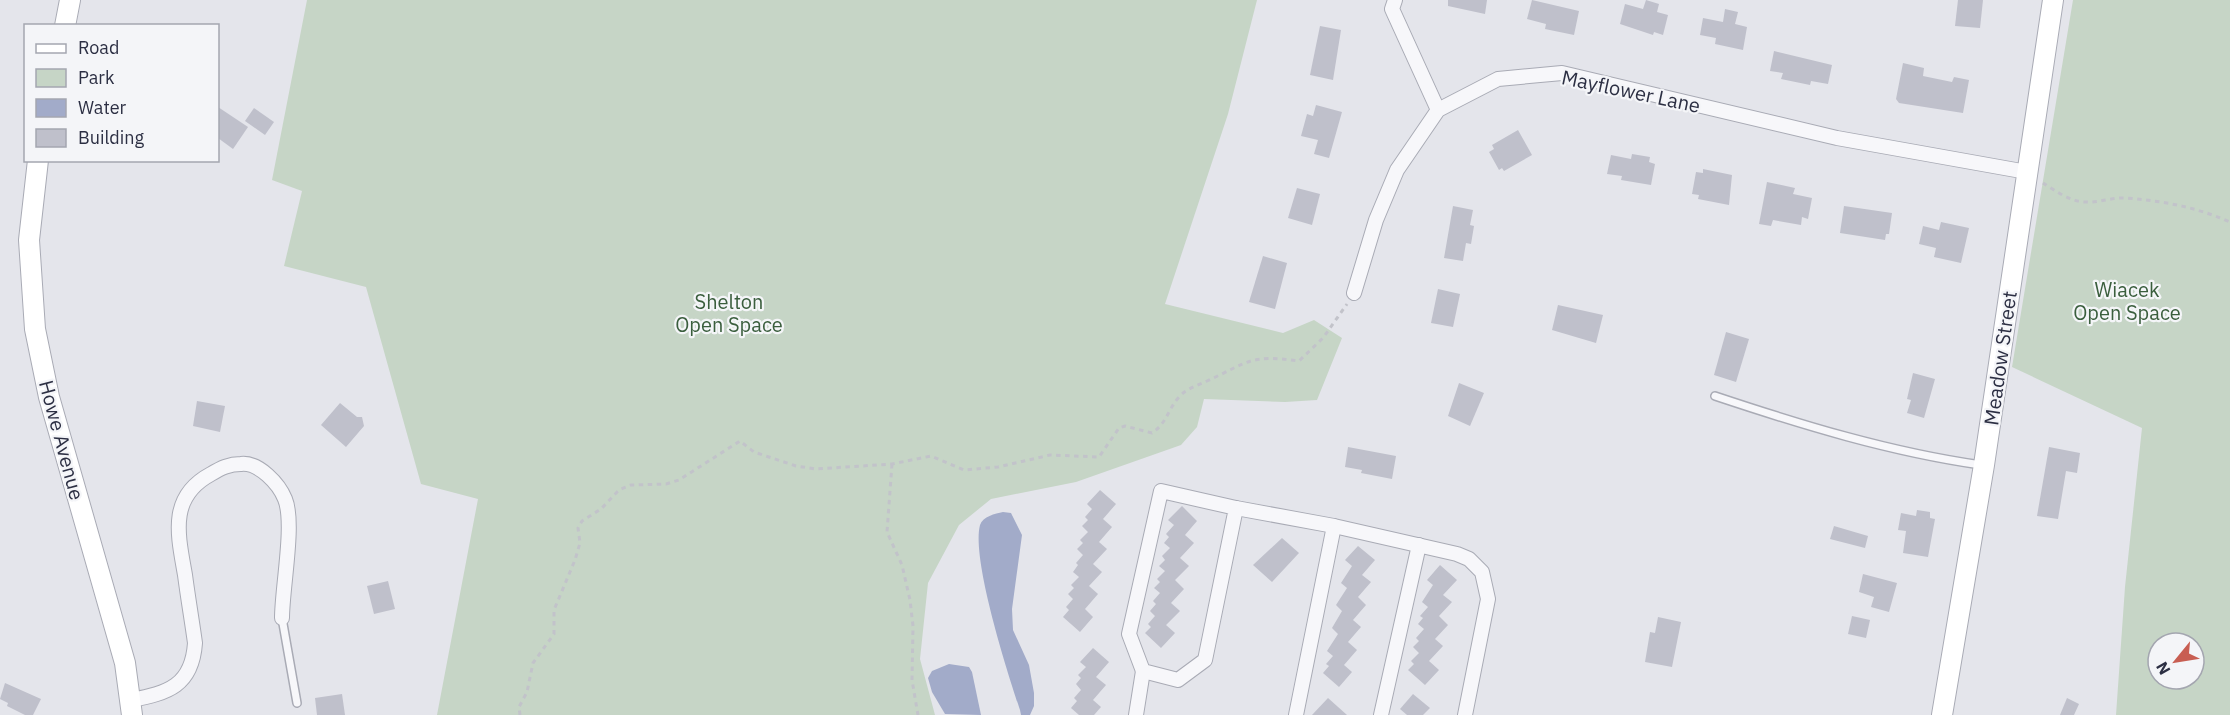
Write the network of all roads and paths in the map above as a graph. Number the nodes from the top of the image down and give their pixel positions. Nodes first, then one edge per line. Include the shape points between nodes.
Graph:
1 (70, 0) edge
2 (1395, 0) edge
3 (2053, 0) edge
4 (65, 24) edge
5 (1438, 110) junction
6 (38, 162) edge
7 (2027, 172) junction
8 (2230, 222) edge
9 (1354, 293) joint
10 (1715, 396) dead end
11 (892, 464) junction
12 (1984, 465) junction
13 (1236, 508) junction
14 (1334, 526) junction
15 (1419, 545) junction
16 (282, 618) joint
17 (1143, 671) junction
18 (297, 703) dead end
19 (132, 707) edge
20 (520, 715) edge
21 (918, 715) edge
22 (1136, 715) edge
23 (1296, 715) edge
24 (1381, 715) edge
25 (1466, 715) edge
26 (1942, 715) edge

1 - 4 street
2 - 5 street via 1392,9
3 - 7 street, Meadow Street
5 - 7 street, Mayflower Lane via 1498,79 1562,73 1837,138
5 - 9 street, Mayflower Lane via 1397,170 1376,220
6 - 19 street, Howe Avenue via 29,240 35,329 49,397 109,600
7 - 8 path via 2056,192 2083,203 2114,197 2169,203 2198,208
7 - 12 street, Meadow Street
9 - 11 path via 1323,338 1299,361 1266,357 1242,362 1188,389 1152,433 1119,428 1099,457 1050,454 998,467 964,470 931,456
10 - 12 lane via 1791,422 1905,451
11 - 20 path via 816,469 796,466 754,452 740,441 679,480 631,485 620,490 578,528 580,543 554,610 554,634 533,663
11 - 21 path via 887,532 902,565 910,600 914,626 912,680
12 - 26 street, Meadow Street
13 - 14 street
13 - 17 street via 1205,660 1178,680
13 - 17 street via 1161,492 1129,634
14 - 15 street
14 - 23 street
15 - 24 street
15 - 25 street via 1469,559 1486,580 1487,612
16 - 18 lane
16 - 19 street via 290,520 285,499 270,477 258,469 244,463 226,466 189,491 180,509 177,530 194,659 185,677 172,690
17 - 22 street

